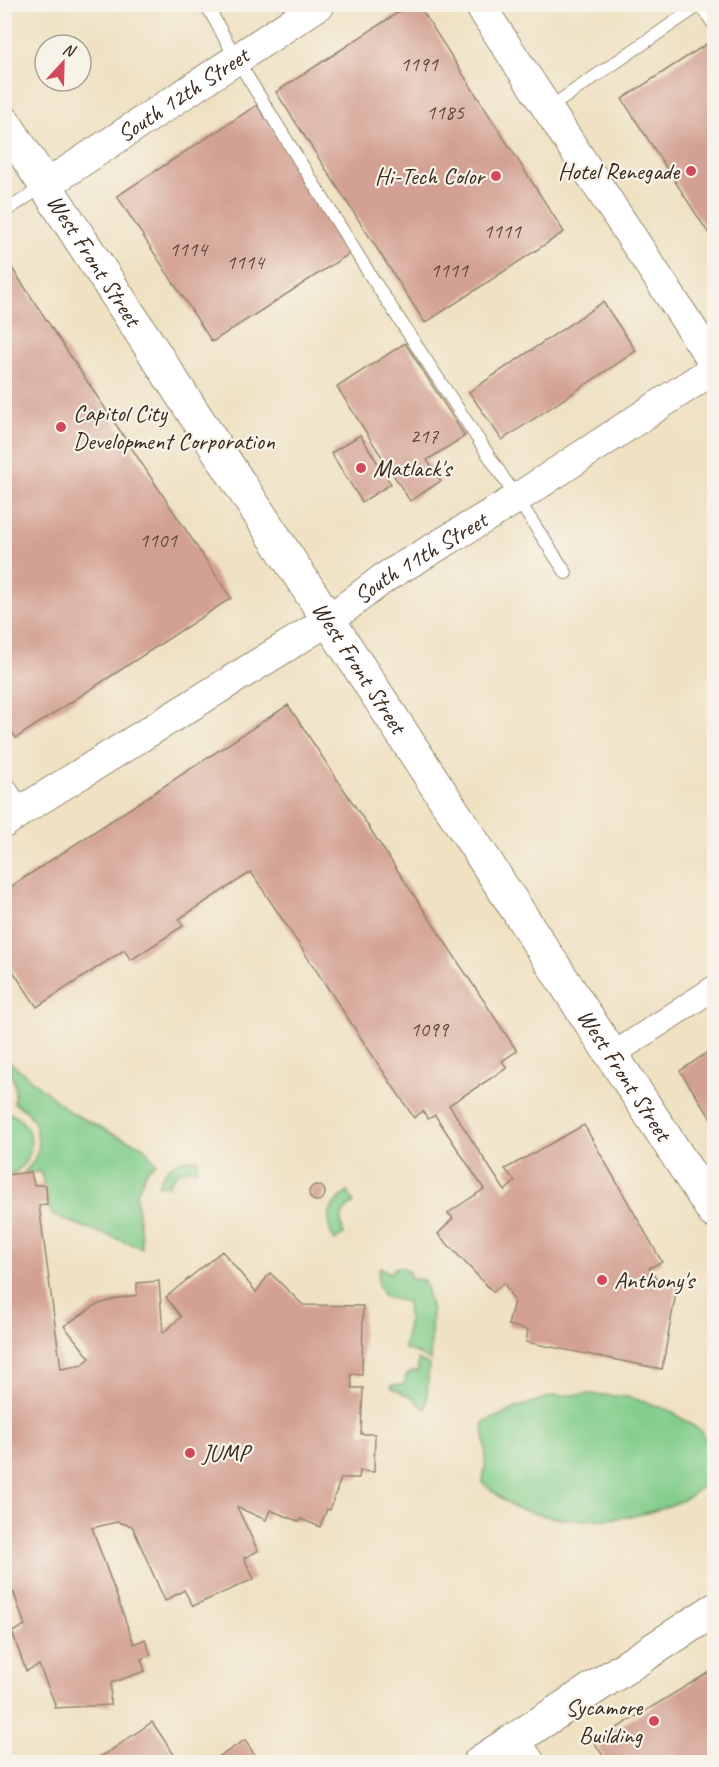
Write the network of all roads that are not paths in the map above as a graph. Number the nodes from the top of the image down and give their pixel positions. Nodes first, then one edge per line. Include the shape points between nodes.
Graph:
1 (206, 4) edge
2 (320, 4) edge
3 (479, 4) edge
4 (701, 5) edge
5 (714, 25) edge
6 (237, 60) junction
7 (548, 109) junction
8 (4, 122) edge
9 (45, 185) junction
10 (4, 212) edge
11 (714, 363) edge
12 (714, 369) edge
13 (516, 499) junction
14 (566, 573) dead end
15 (329, 620) junction
16 (4, 777) edge
17 (14, 816) edge
18 (714, 988) edge
19 (612, 1055) junction
20 (714, 1212) edge
21 (714, 1610) edge
22 (525, 1750) edge
23 (480, 1762) edge

1 - 6 lane
2 - 6 street, South 12th Street
3 - 7 street
4 - 5 lane
4 - 7 lane
6 - 9 street, South 12th Street
6 - 13 lane
7 - 11 street
8 - 9 main road, West Front Street
9 - 10 lane
9 - 15 main road, West Front Street
12 - 13 street, South 11th Street
13 - 14 lane
13 - 15 street, South 11th Street via 384,578
15 - 17 street, South 11th Street
15 - 19 main road, West Front Street
16 - 17 lane
18 - 19 street
19 - 20 main road, West Front Street
21 - 22 main road
22 - 23 main road

